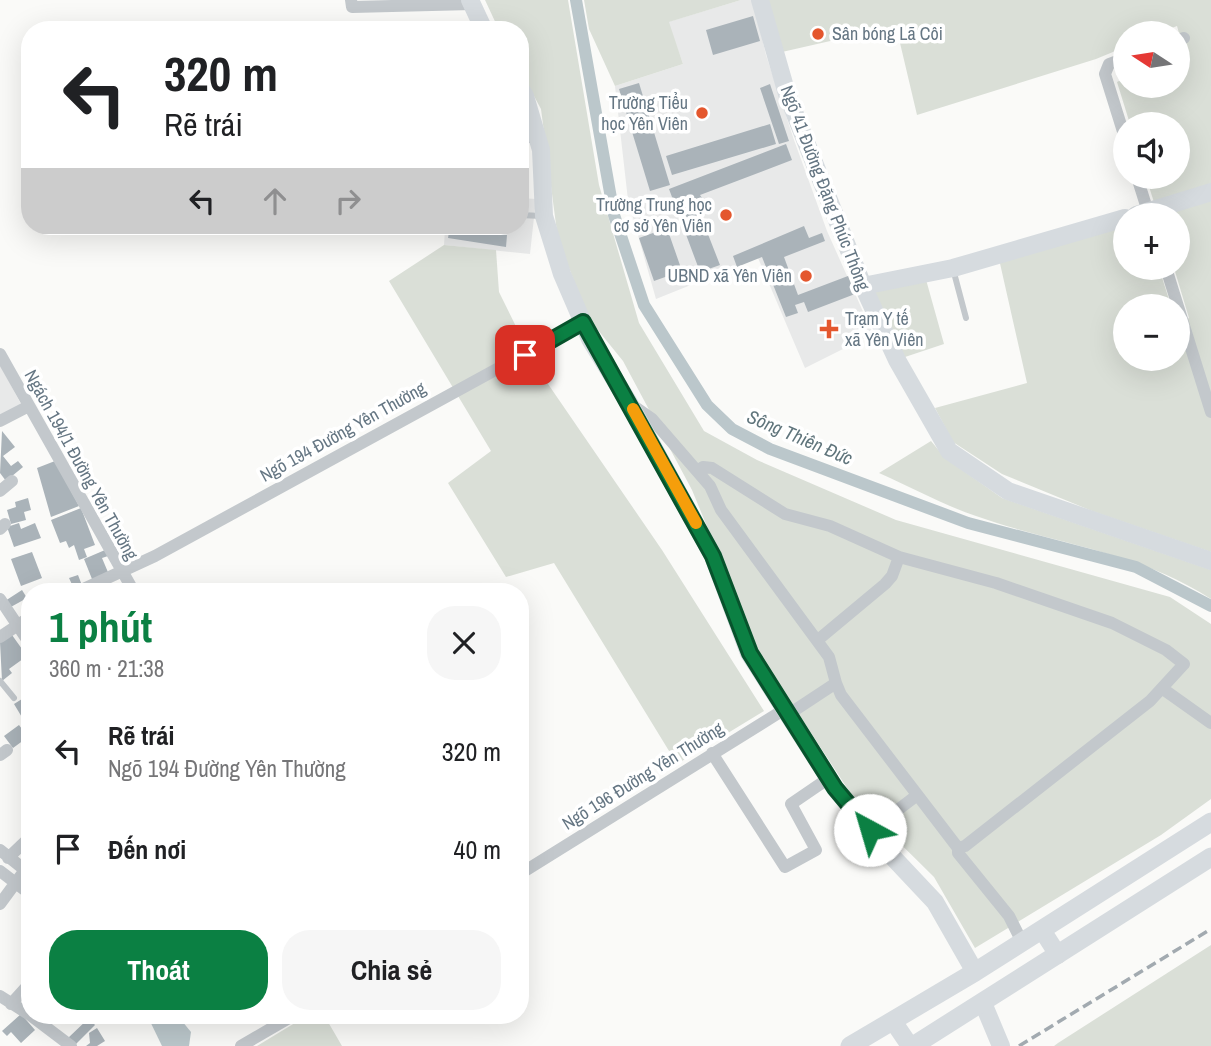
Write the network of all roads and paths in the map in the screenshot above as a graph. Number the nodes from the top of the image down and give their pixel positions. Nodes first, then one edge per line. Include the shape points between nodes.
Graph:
1 (351, 0) edge
2 (760, 0) edge
3 (471, 2) edge
4 (480, 21) edge
5 (1113, 62) edge
6 (1117, 112) edge
7 (529, 137) edge
8 (1211, 192) edge
9 (1178, 203) edge
10 (529, 215) edge
11 (544, 216) junction
12 (1113, 221) edge
13 (953, 268) junction
14 (1170, 280) edge
15 (863, 286) junction
16 (966, 318) dead end
17 (583, 322) junction
18 (0, 354) edge
19 (629, 403) junction
20 (29, 406) junction
21 (1211, 412) edge
22 (0, 421) edge
23 (696, 471) junction
24 (12, 481) dead end
25 (0, 491) edge
26 (899, 557) junction
27 (1211, 561) edge
28 (121, 572) junction
29 (97, 583) edge
30 (128, 583) edge
31 (0, 599) edge
32 (21, 622) edge
33 (17, 624) junction
34 (21, 630) edge
35 (0, 636) edge
36 (819, 639) junction
37 (0, 681) edge
38 (836, 683) junction
39 (1163, 689) junction
40 (14, 698) dead end
41 (787, 711) junction
42 (1211, 723) edge
43 (712, 752) junction
44 (829, 778) junction
45 (916, 796) junction
46 (847, 801) junction
47 (1211, 822) edge
48 (21, 843) edge
49 (958, 848) junction
50 (4, 854) edge
51 (1211, 857) edge
52 (529, 868) edge
53 (0, 871) edge
54 (21, 875) edge
55 (21, 876) edge
56 (21, 877) edge
57 (0, 904) edge
58 (1042, 930) junction
59 (1022, 942) junction
60 (1058, 955) junction
61 (975, 972) junction
62 (21, 989) edge
63 (6, 1000) edge
64 (983, 1003) junction
65 (21, 1009) edge
66 (893, 1021) junction
67 (41, 1024) edge
68 (279, 1024) edge
69 (66, 1045) edge
70 (241, 1046) edge
71 (850, 1046) edge
72 (912, 1046) edge
73 (1001, 1046) edge

1 - 3 street via 352,7
2 - 15 main road, Ngõ 41 Đường Đặng Phúc Thông via 787,94
3 - 4 main road
5 - 6 street via 1105,74
7 - 11 main road
8 - 9 main road
10 - 11 lane
11 - 17 main road
12 - 13 main road
13 - 15 main road
13 - 16 lane
14 - 21 street
15 - 27 main road, Ngõ 41 Đường Đặng Phúc Thông via 897,360 949,451 1009,491
17 - 19 main road
17 - 28 street, Ngõ 194 Đường Yên Thường
18 - 20 street, Ngách 194/1 Đường Yên Thường
19 - 23 street via 652,419
19 - 41 main road via 713,556 750,653
20 - 22 street
20 - 28 street, Ngách 194/1 Đường Yên Thường
23 - 26 street via 712,468 785,514 830,526
23 - 36 street via 710,486 741,540
24 - 25 street
26 - 36 street via 885,584
26 - 39 street via 996,583 1144,637 1184,664
28 - 29 street, Ngõ 194 Đường Yên Thường
28 - 30 street, Ngách 194/1 Đường Yên Thường
31 - 33 street
32 - 33 street
33 - 34 street
33 - 35 street
36 - 38 street
37 - 40 lane
38 - 41 street, Ngõ 196 Đường Yên Thường
38 - 45 street
39 - 42 street
39 - 49 street
41 - 43 street, Ngõ 196 Đường Yên Thường
41 - 44 main road
43 - 44 street via 785,867 816,850 791,804
43 - 52 street, Ngõ 196 Đường Yên Thường
44 - 46 main road
45 - 46 street via 878,824
45 - 49 street
46 - 61 main road via 935,902
47 - 58 main road
48 - 50 street
49 - 59 street via 1009,916
50 - 54 street
51 - 60 main road
53 - 55 street
56 - 57 street
58 - 59 main road
58 - 60 main road
59 - 61 main road
60 - 64 main road
61 - 66 main road
62 - 63 street
63 - 65 street
64 - 72 main road
64 - 73 main road
66 - 71 main road
66 - 72 main road
67 - 69 street
68 - 70 street

